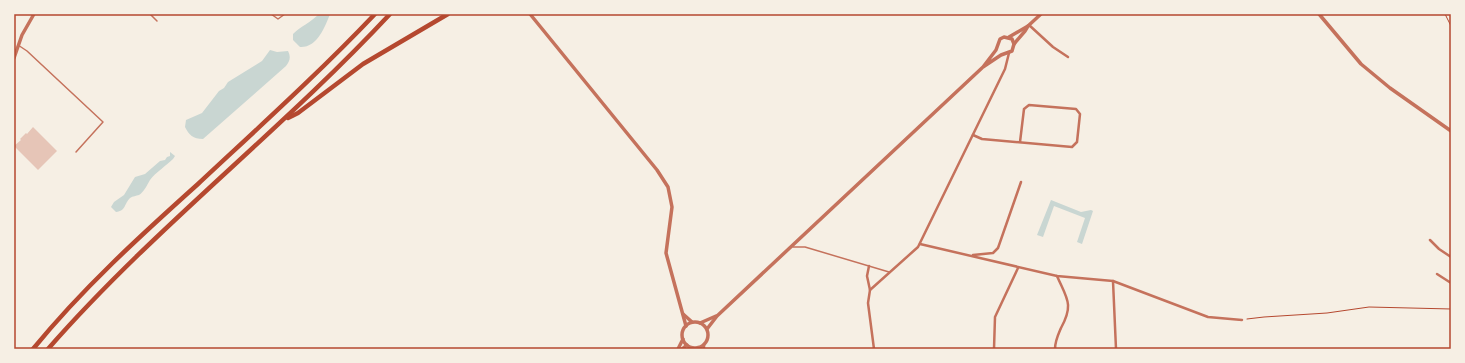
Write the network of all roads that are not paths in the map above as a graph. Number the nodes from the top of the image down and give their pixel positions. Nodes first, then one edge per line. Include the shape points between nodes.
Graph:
1 (34, 14) edge
2 (150, 14) edge
3 (271, 14) edge
4 (285, 14) edge
5 (375, 14) edge
6 (390, 14) edge
7 (448, 14) edge
8 (530, 14) edge
9 (1041, 14) edge
10 (1319, 14) edge
11 (157, 21) dead end
12 (1028, 26) junction
13 (1009, 37) junction
14 (1014, 44) junction
15 (18, 46) junction
16 (998, 46) junction
17 (1004, 53) junction
18 (1009, 53) junction
19 (1068, 57) dead end
20 (14, 58) edge
21 (983, 67) junction
22 (283, 121) junction
23 (1451, 131) edge
24 (972, 135) junction
25 (1020, 142) junction
26 (76, 152) dead end
27 (1021, 182) dead end
28 (1430, 240) dead end
29 (920, 244) junction
30 (791, 246) junction
31 (970, 255) junction
32 (1451, 257) edge
33 (868, 266) junction
34 (1018, 268) junction
35 (890, 272) junction
36 (1437, 274) dead end
37 (1057, 276) junction
38 (1112, 281) junction
39 (1451, 283) edge
40 (870, 290) junction
41 (682, 313) junction
42 (717, 316) junction
43 (1242, 320) road end
44 (692, 322) junction
45 (700, 322) junction
46 (686, 326) junction
47 (707, 329) junction
48 (683, 339) junction
49 (704, 344) junction
50 (688, 345) junction
51 (699, 348) edge
52 (33, 349) edge
53 (48, 349) edge
54 (678, 349) edge
55 (682, 349) edge
56 (704, 349) edge
57 (874, 349) edge
58 (994, 349) edge
59 (1055, 349) edge
60 (1116, 349) edge

1 - 15 street
2 - 11 lane
3 - 4 lane via 278,19
5 - 52 highway via 302,88 121,254
6 - 22 highway
7 - 22 highway via 363,64 298,113
8 - 41 street via 657,170 668,187 672,206 666,253
9 - 12 street
10 - 23 street via 1361,64
12 - 13 street
12 - 14 street
12 - 19 street
13 - 14 street
13 - 16 street via 1000,39
14 - 18 street
15 - 20 street
15 - 26 lane via 27,51 103,122
16 - 17 street
16 - 21 street
17 - 18 street
17 - 21 street
18 - 24 street via 1005,69
21 - 30 street
22 - 53 highway via 129,263
24 - 25 street via 982,139
24 - 29 street
25 - 25 street via 1072,147 1078,142 1080,114 1076,109 1029,105 1024,109
27 - 31 street via 998,248 993,253
28 - 32 street
29 - 31 street
29 - 35 street
30 - 33 lane via 805,247
30 - 42 street
31 - 34 street
33 - 35 lane
33 - 40 street
34 - 37 street
34 - 58 street via 995,317
35 - 40 street
36 - 39 street
37 - 38 street
37 - 59 street via 1068,303 1068,312 1055,341
38 - 43 street via 1208,318
38 - 60 street
40 - 57 street via 868,303
41 - 44 street
41 - 46 street
42 - 45 street
42 - 47 street
44 - 45 street
44 - 46 street
45 - 47 street
46 - 48 street via 683,330
47 - 49 street via 708,337
48 - 50 street
48 - 54 street
49 - 51 street
49 - 56 street
50 - 51 street
50 - 55 street

